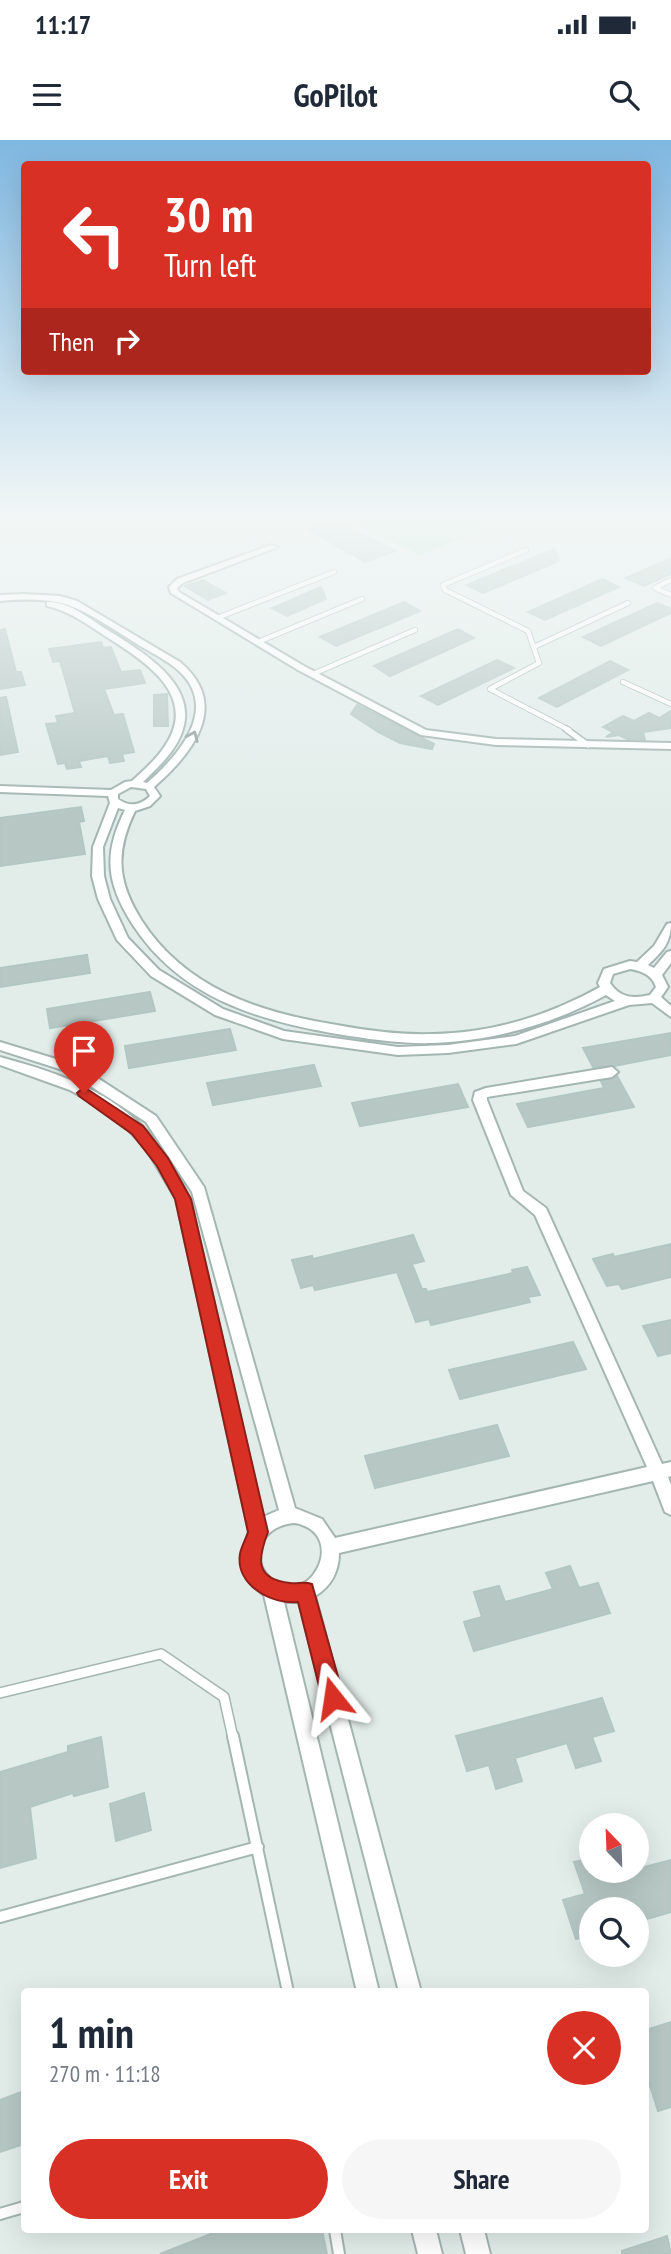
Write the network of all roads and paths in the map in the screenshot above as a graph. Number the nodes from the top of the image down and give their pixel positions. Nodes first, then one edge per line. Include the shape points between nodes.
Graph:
1 (78, 617) edge
2 (100, 617) edge
3 (220, 617) edge
4 (319, 617) edge
5 (499, 617) edge
6 (599, 617) edge
7 (217, 618) joint
8 (415, 630) dead end
9 (258, 642) junction
10 (534, 647) junction
11 (313, 674) junction
12 (623, 682) dead end
13 (671, 704) edge
14 (588, 745) junction
15 (671, 746) edge
16 (136, 783) junction
17 (149, 786) junction
18 (0, 789) edge
19 (114, 798) junction
20 (131, 807) junction
21 (671, 927) edge
22 (671, 955) edge
23 (640, 966) junction
24 (656, 974) junction
25 (607, 989) junction
26 (654, 998) junction
27 (628, 1001) junction
28 (671, 1013) edge
29 (0, 1046) edge
30 (0, 1061) edge
31 (612, 1072) dead end
32 (665, 1471) edge
33 (671, 1507) edge
34 (289, 1516) junction
35 (258, 1532) junction
36 (331, 1547) junction
37 (272, 1590) junction
38 (305, 1591) junction
39 (0, 1693) edge
40 (258, 1847) junction
41 (0, 1917) edge
42 (287, 1988) edge
43 (367, 1988) edge
44 (409, 1988) edge
45 (21, 2208) edge
46 (0, 2214) edge
47 (336, 2233) edge
48 (425, 2233) edge
49 (473, 2233) edge
50 (339, 2254) edge
51 (430, 2254) edge
52 (478, 2254) edge

1 - 16 street via 145,660 169,682 180,708 176,737
17 -> 2 street via 174,766 193,740 200,694 187,674 169,660
3 - 7 lane
4 - 9 lane
5 - 10 lane via 528,631
6 - 10 lane
7 - 9 street
8 - 11 lane
9 - 11 street
10 - 14 lane via 539,663 490,689 564,727
11 - 14 street via 424,733 496,742
12 - 13 lane
14 - 15 street
16 - 17 street
16 - 19 street via 122,786
17 - 20 street via 155,792 153,800
18 - 19 street
19 - 20 street
19 - 27 street via 98,847 98,876 123,940 155,973 219,1012 283,1035 398,1051 516,1040
20 - 25 street via 117,842 115,871 121,895 141,933 171,966 231,1002 292,1023 396,1039 446,1038 511,1028 571,1009
21 - 23 street via 659,948
22 - 24 street
23 - 24 street
23 - 25 street via 614,968 605,977
24 - 26 street via 662,987
25 - 27 street
26 - 27 street
26 - 28 street
29 - 34 street via 74,1069 150,1119 199,1191
30 - 35 street via 67,1082 138,1130 183,1199
31 - 32 street via 486,1093 480,1095 480,1101 518,1195 541,1212
32 - 33 street
32 - 36 street
34 - 35 street
34 - 36 street via 318,1525
35 - 37 street via 251,1566
36 - 38 street via 327,1573
37 - 38 street
37 - 43 street
38 - 44 street
39 - 40 lane via 161,1654 224,1697
40 - 41 lane
40 - 42 lane
45 - 46 lane
47 - 50 lane
48 - 51 street
49 - 52 street

